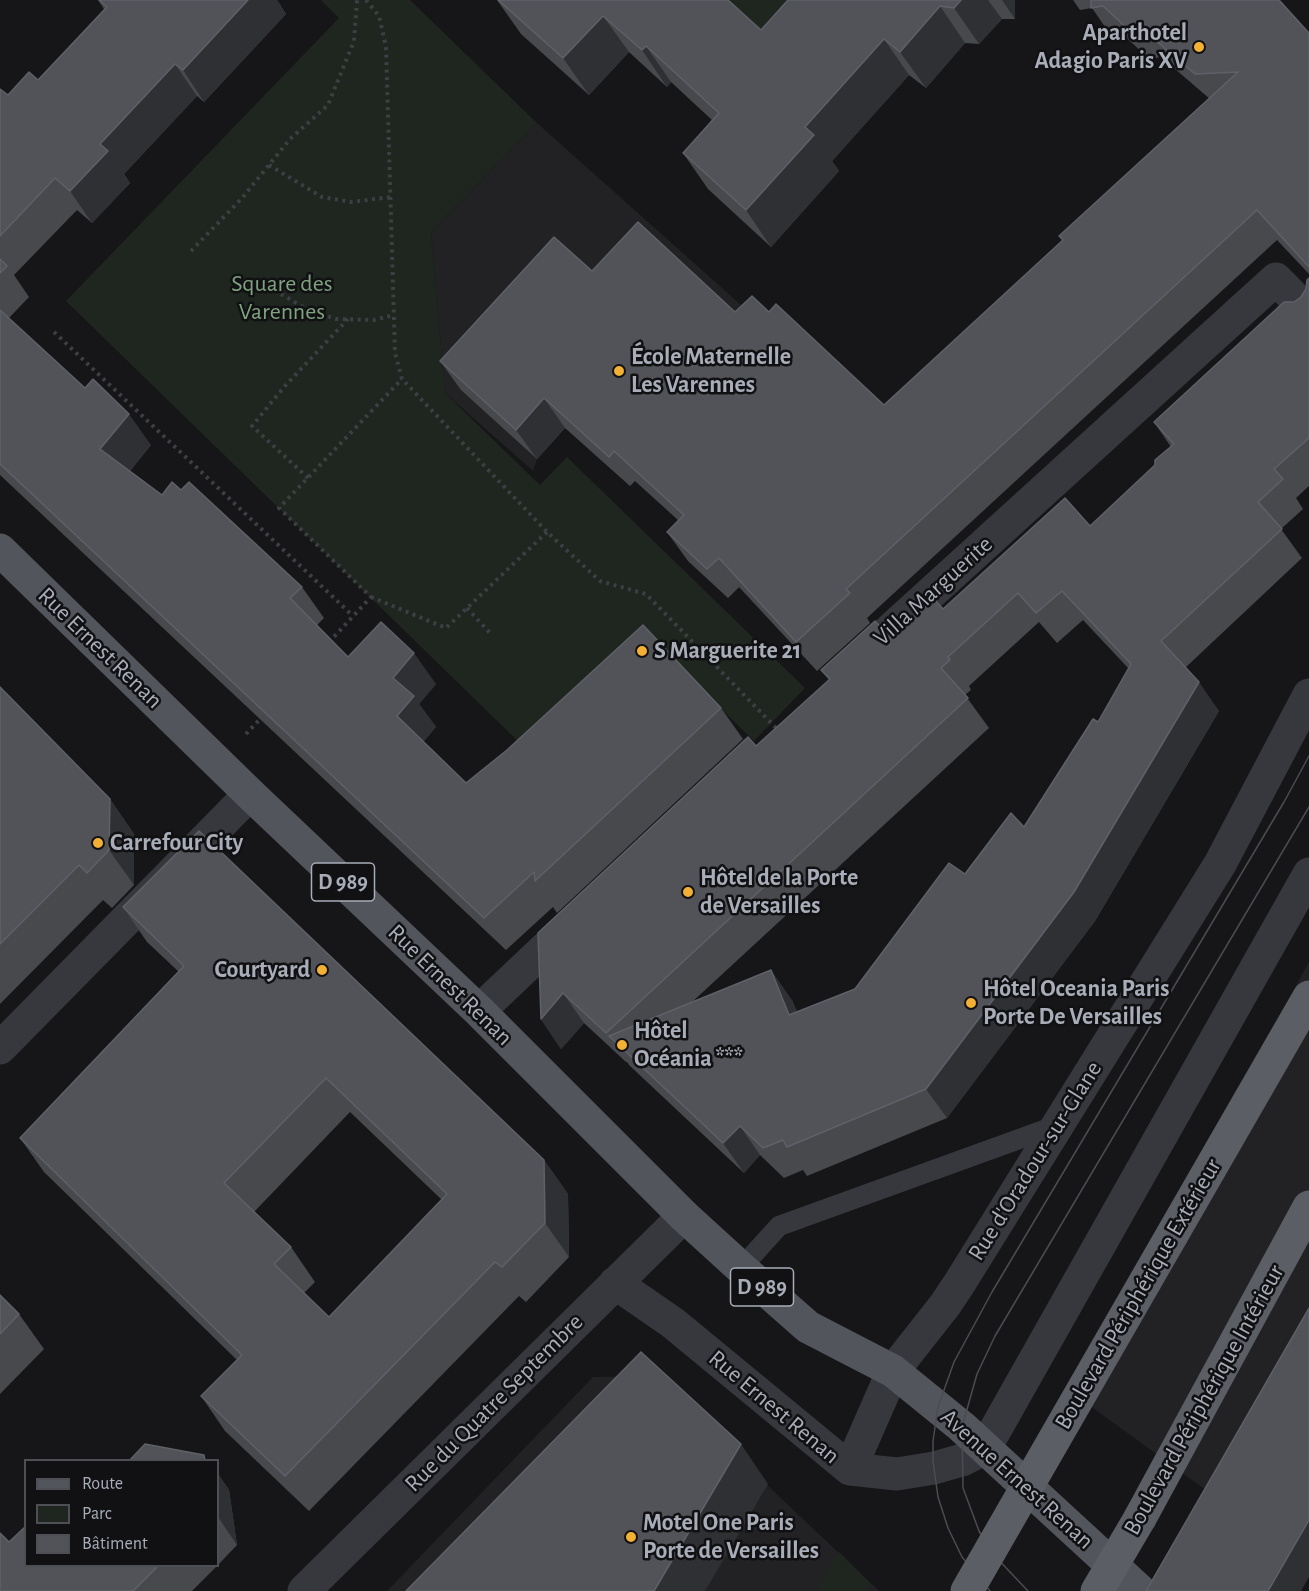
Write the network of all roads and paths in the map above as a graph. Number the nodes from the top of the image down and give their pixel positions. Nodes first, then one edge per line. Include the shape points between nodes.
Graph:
1 (357, 0) edge
2 (366, 0) edge
3 (269, 165) junction
4 (391, 197) junction
5 (191, 251) dead end
6 (281, 294) dead end
7 (1309, 313) edge
8 (394, 315) junction
9 (348, 319) junction
10 (54, 332) dead end
11 (402, 379) junction
12 (308, 478) junction
13 (547, 532) junction
14 (0, 550) edge
15 (371, 597) junction
16 (467, 608) junction
17 (353, 616) junction
18 (490, 633) dead end
19 (327, 645) edge
20 (831, 683) edge
21 (1309, 695) edge
22 (778, 731) edge
23 (250, 794) junction
24 (1309, 874) edge
25 (595, 903) edge
26 (1309, 997) edge
27 (479, 1011) junction
28 (0, 1048) edge
29 (1058, 1125) junction
30 (1309, 1207) edge
31 (684, 1216) junction
32 (741, 1268) junction
33 (615, 1283) junction
34 (893, 1371) junction
35 (985, 1448) junction
36 (850, 1469) junction
37 (304, 1591) edge
38 (968, 1591) edge
39 (1097, 1591) edge
40 (1140, 1591) edge

1 - 3 path via 354,41 328,105
2 - 4 path via 379,16 386,47
3 - 4 path via 321,197 351,202
3 - 5 path
4 - 8 path
6 - 9 path via 308,310
7 - 20 street, Villa Marguerite via 1276,279
8 - 9 path via 374,320
8 - 11 path via 395,353
9 - 12 path via 252,426
10 - 17 path
11 - 12 path
11 - 13 path
12 - 15 path via 279,508
13 - 16 path
13 - 22 path via 600,581 646,594
14 - 23 main road, Rue Ernest Renan / D 989
15 - 16 path via 446,628
15 - 17 path
16 - 18 path
17 - 19 path
21 - 29 street, Rue d'Oradour-sur-Glane via 1220,864
23 - 27 main road, Rue Ernest Renan / D 989
23 - 28 street
24 - 35 street
25 - 27 street
26 - 38 highway, Boulevard Périphérique Extérieur, bridge
27 - 31 main road, Rue Ernest Renan / D 989
29 - 32 lane via 779,1226
29 - 34 street, Rue d'Oradour-sur-Glane via 945,1305
30 - 39 highway, Boulevard Périphérique Intérieur, bridge
31 - 32 main road, Rue Ernest Renan / D 989
31 - 33 street, Rue du Quatre Septembre
32 - 34 main road, Rue Ernest Renan / D 989 via 808,1328
33 - 36 street, Rue Ernest Renan via 673,1323
33 - 37 street, Rue du Quatre Septembre
34 - 35 main road, Avenue Ernest Renan
34 - 36 street, Rue d'Oradour-sur-Glane
35 - 36 street, Rue Ernest Renan via 962,1460 917,1471 897,1474
35 - 40 main road, Avenue Ernest Renan

